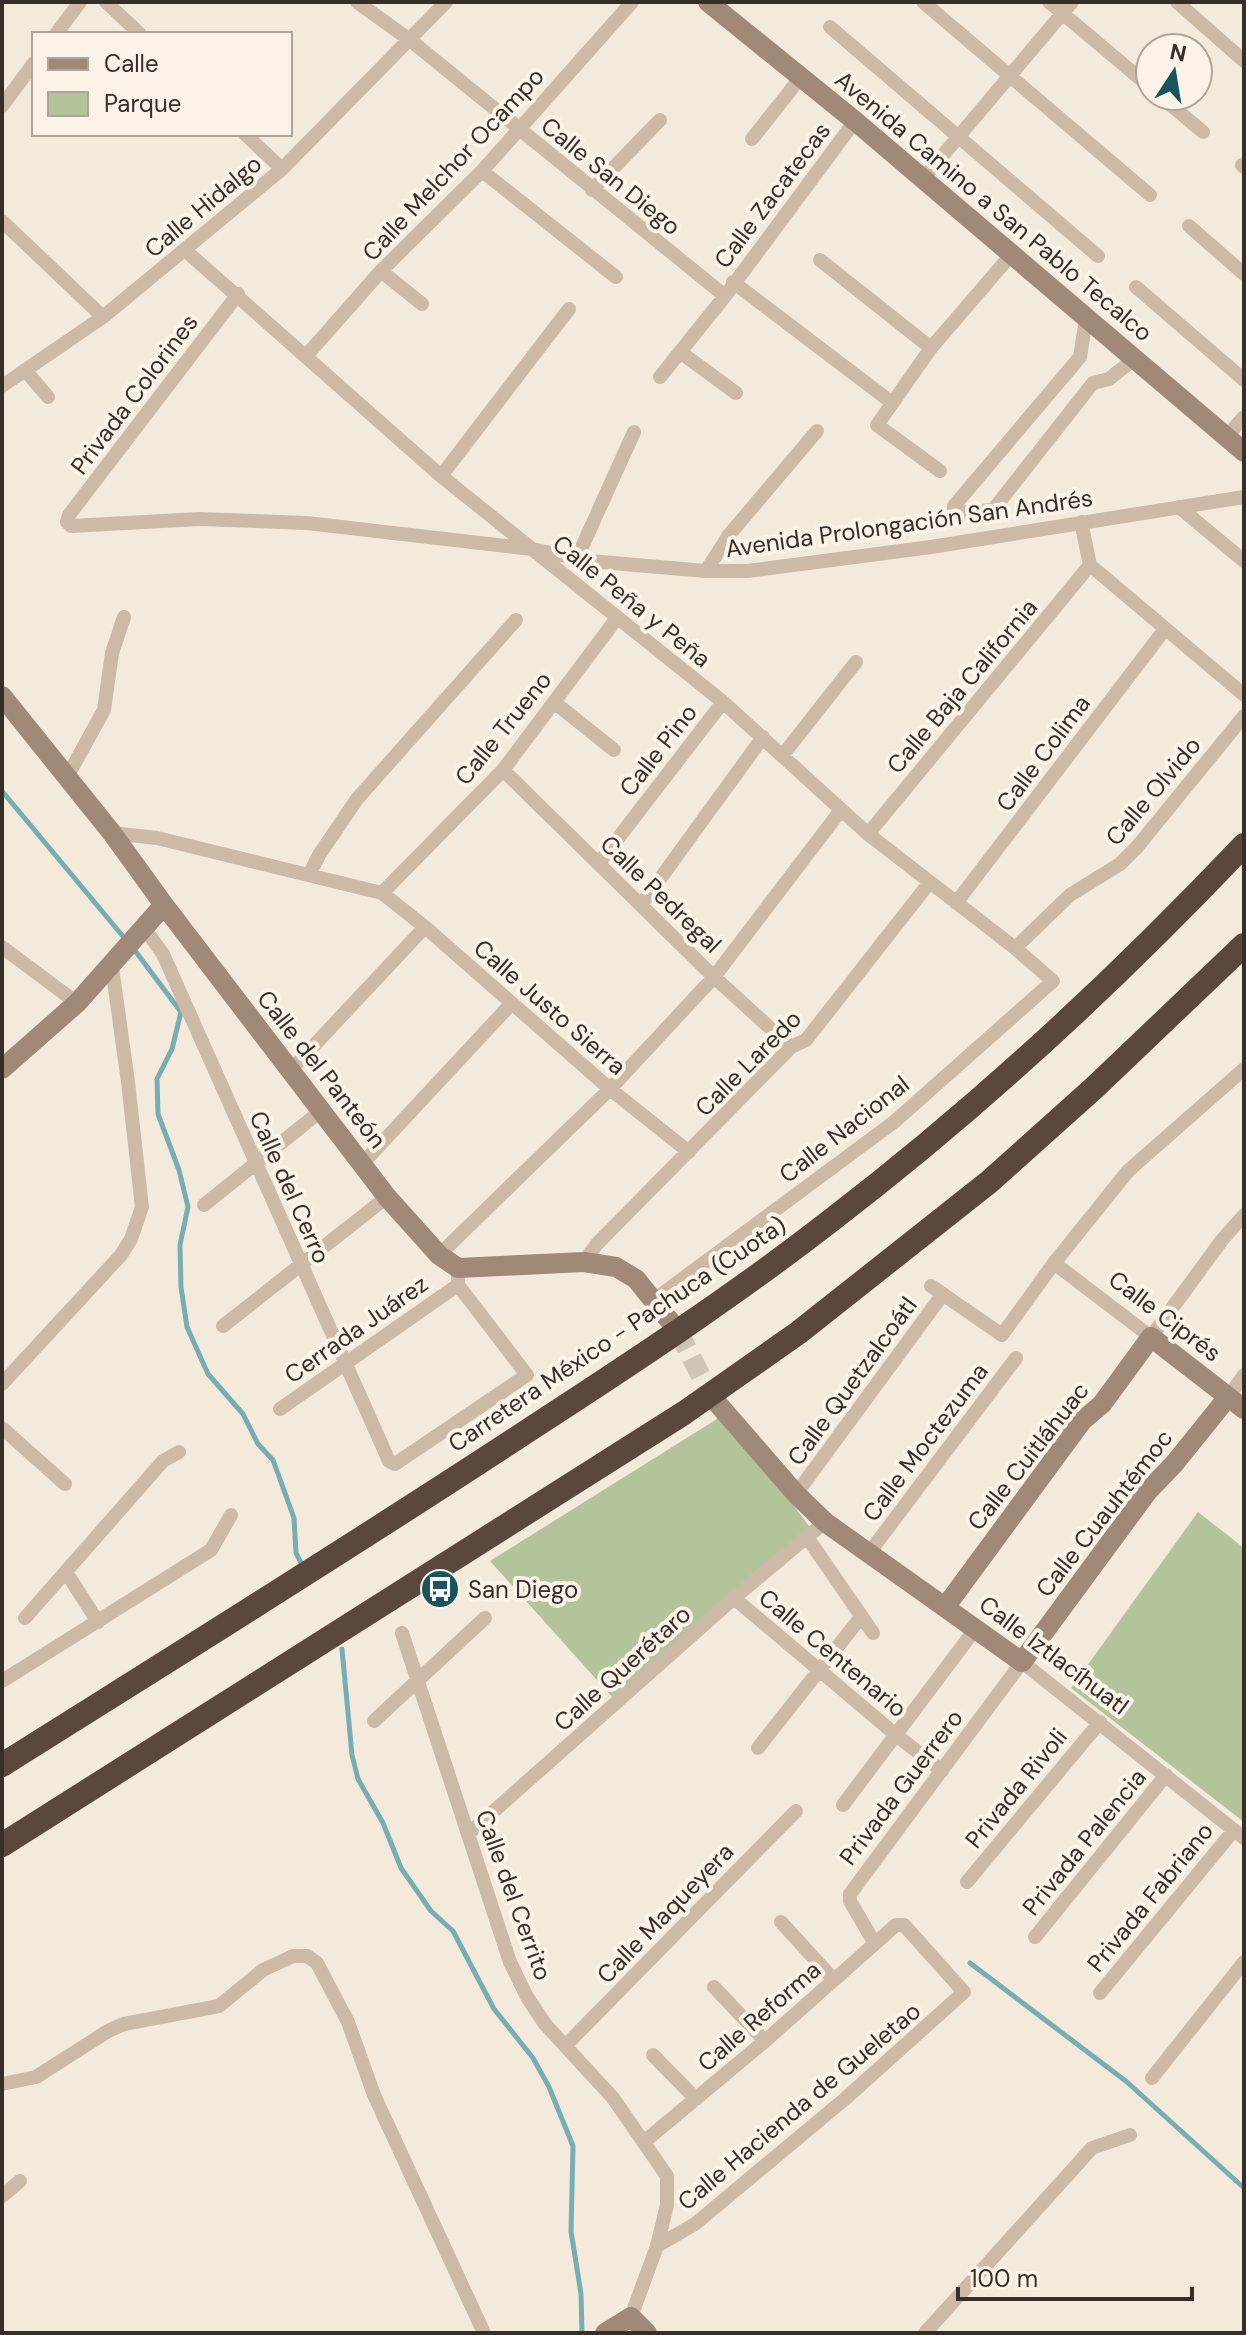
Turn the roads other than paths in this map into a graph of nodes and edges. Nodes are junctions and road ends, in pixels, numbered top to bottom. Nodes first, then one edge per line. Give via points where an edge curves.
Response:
1 (80, 2) edge
2 (106, 2) edge
3 (357, 2) edge
4 (446, 2) edge
5 (632, 2) edge
6 (708, 2) edge
7 (923, 2) edge
8 (1049, 2) edge
9 (1177, 2) edge
10 (1067, 8) edge
11 (830, 27) dead end
12 (58, 32) edge
13 (138, 32) edge
14 (410, 40) junction
15 (1244, 61) edge
16 (32, 66) edge
17 (1134, 72) edge
18 (1010, 75) junction
19 (801, 77) junction
20 (2, 106) edge
21 (1179, 112) edge
22 (660, 120) dead end
23 (855, 121) junction
24 (519, 129) junction
25 (1203, 132) dead end
26 (247, 136) edge
27 (959, 136) junction
28 (752, 139) dead end
29 (282, 169) junction
30 (482, 171) junction
31 (922, 180) junction
32 (592, 190) junction
33 (1150, 195) dead end
34 (2, 221) edge
35 (1189, 226) dead end
36 (186, 251) junction
37 (1011, 255) junction
38 (1098, 256) dead end
39 (820, 260) dead end
40 (381, 271) junction
41 (1244, 274) edge
42 (616, 277) dead end
43 (733, 282) junction
44 (1136, 287) dead end
45 (238, 294) junction
46 (725, 296) junction
47 (422, 304) dead end
48 (569, 309) dead end
49 (103, 317) junction
50 (1086, 319) junction
51 (931, 348) junction
52 (680, 352) junction
53 (306, 356) junction
54 (1080, 357) junction
55 (1134, 359) junction
56 (25, 370) junction
57 (660, 377) dead end
58 (1244, 380) edge
59 (1093, 383) junction
60 (2, 386) edge
61 (736, 393) dead end
62 (48, 397) dead end
63 (891, 402) junction
64 (1244, 417) edge
65 (817, 431) dead end
66 (634, 432) dead end
67 (1226, 437) junction
68 (1244, 452) edge
69 (940, 471) dead end
70 (441, 476) junction
71 (1244, 497) edge
72 (1179, 507) junction
73 (67, 522) joint
74 (1081, 522) junction
75 (532, 549) junction
76 (577, 558) junction
77 (1244, 561) edge
78 (1090, 565) junction
79 (706, 571) junction
80 (124, 617) dead end
81 (617, 618) junction
82 (516, 620) dead end
83 (1165, 629) junction
84 (856, 662) dead end
85 (1244, 695) edge
86 (2, 696) edge
87 (554, 702) junction
88 (723, 702) junction
89 (1244, 716) edge
90 (763, 737) junction
91 (614, 750) dead end
92 (782, 756) junction
93 (503, 770) junction
94 (67, 777) junction
95 (841, 810) junction
96 (112, 833) junction
97 (868, 834) junction
98 (1244, 845) edge
99 (599, 863) junction
100 (309, 875) junction
101 (930, 882) junction
102 (382, 893) junction
103 (956, 903) junction
104 (164, 905) junction
105 (641, 905) junction
106 (425, 927) junction
107 (136, 939) junction
108 (1244, 945) edge
109 (2, 947) edge
110 (1015, 948) junction
111 (112, 967) junction
112 (714, 977) junction
113 (1053, 981) joint
114 (77, 1003) junction
115 (512, 1003) junction
116 (791, 1047) junction
117 (2, 1069) edge
118 (1244, 1069) edge
119 (291, 1070) junction
120 (610, 1089) junction
121 (322, 1110) junction
122 (689, 1152) junction
123 (363, 1163) junction
124 (256, 1164) junction
125 (387, 1197) junction
126 (204, 1205) dead end
127 (1244, 1215) edge
128 (439, 1255) junction
129 (584, 1262) junction
130 (1054, 1263) junction
131 (300, 1266) junction
132 (458, 1277) junction
133 (654, 1300) junction
134 (223, 1326) dead end
135 (678, 1331) tunnel mouth
136 (1151, 1337) junction
137 (1016, 1358) dead end
138 (346, 1364) junction
139 (1244, 1375) edge
140 (2, 1384) edge
141 (711, 1396) tunnel mouth
142 (1236, 1403) edge
143 (280, 1409) dead end
144 (2, 1428) edge
145 (179, 1452) dead end
146 (65, 1484) dead end
147 (796, 1494) junction
148 (231, 1515) dead end
149 (825, 1522) junction
150 (807, 1537) junction
151 (869, 1553) junction
152 (66, 1572) junction
153 (734, 1598) junction
154 (946, 1606) junction
155 (861, 1617) junction
156 (25, 1618) dead end
157 (485, 1618) dead end
158 (98, 1622) junction
159 (976, 1628) junction
160 (402, 1633) dead end
161 (873, 1633) dead end
162 (1022, 1662) junction
163 (818, 1670) junction
164 (419, 1679) junction
165 (2, 1681) edge
166 (374, 1721) dead end
167 (1100, 1722) junction
168 (896, 1735) junction
169 (758, 1748) dead end
170 (2, 1765) edge
171 (942, 1771) junction
172 (1166, 1775) junction
173 (843, 1805) dead end
174 (796, 1811) dead end
175 (468, 1834) junction
176 (1239, 1834) edge
177 (2, 1845) edge
178 (967, 1882) dead end
179 (781, 1922) dead end
180 (1035, 1937) dead end
181 (875, 1944) junction
182 (1244, 1962) edge
183 (834, 1980) junction
184 (714, 1987) dead end
185 (964, 1992) joint
186 (1100, 1993) dead end
187 (765, 2041) junction
188 (565, 2046) junction
189 (653, 2055) dead end
190 (1152, 2078) dead end
191 (2, 2084) edge
192 (696, 2099) junction
193 (1130, 2135) dead end
194 (645, 2141) junction
195 (20, 2181) dead end
196 (2, 2196) edge
197 (657, 2246) junction
198 (631, 2317) junction
199 (484, 2333) edge
200 (605, 2333) edge
201 (647, 2333) edge
202 (925, 2333) edge

1 - 12 street
2 - 13 street
3 - 14 street, Calle San Diego
4 - 14 street, Calle Hidalgo
5 - 24 street, Calle Melchor Ocampo
6 - 19 street, Avenida Camino a San Pablo Tecalco
7 - 18 street
8 - 10 street
9 - 15 street
10 - 17 street
10 - 18 street
11 - 27 street
14 - 24 street, Calle San Diego
14 - 29 street, Calle Hidalgo
16 - 20 street
18 - 27 street
18 - 33 street
19 - 23 street, Avenida Camino a San Pablo Tecalco
19 - 28 street
21 - 25 street
22 - 32 street
23 - 31 street, Avenida Camino a San Pablo Tecalco
23 - 43 street, Calle Zacatecas
24 - 30 street, Calle Melchor Ocampo
24 - 32 street, Calle San Diego
26 - 29 street
27 - 31 street
27 - 38 street
29 - 36 street, Calle Hidalgo
30 - 40 street, Calle Melchor Ocampo
30 - 42 street
31 - 37 street, Avenida Camino a San Pablo Tecalco
32 - 46 street, Calle San Diego
34 - 49 street
35 - 41 street
36 - 45 street, Calle Peña y Peña
36 - 49 street, Calle Hidalgo
37 - 50 street, Avenida Camino a San Pablo Tecalco
37 - 51 street
39 - 51 street
40 - 47 street
40 - 53 street, Calle Melchor Ocampo
43 - 46 street, Calle Zacatecas
43 - 63 street
44 - 58 street
45 - 53 street, Calle Peña y Peña
45 - 73 street, Privada Colorines
46 - 52 street, Calle Zacatecas
48 - 70 street
49 - 56 street, Calle Hidalgo
50 - 54 street
50 - 55 street, Avenida Camino a San Pablo Tecalco
51 - 63 street
52 - 57 street, Calle Zacatecas
52 - 61 street
53 - 70 street, Calle Peña y Peña
54 - 59 street
54 - 59 street via 952,512 993,510
55 - 59 street via 1109,379
55 - 67 street, Avenida Camino a San Pablo Tecalco
56 - 60 street, Calle Hidalgo
56 - 62 street
63 - 69 street via 878,428
64 - 67 street
65 - 79 street via 729,535
66 - 76 street
67 - 68 street, Avenida Camino a San Pablo Tecalco
70 - 75 street, Calle Peña y Peña
71 - 72 street, Avenida Prolongación San Andrés
72 - 74 street, Avenida Prolongación San Andrés
72 - 77 street
73 - 75 street, Avenida Prolongación San Andrés via 307,523
74 - 78 street
74 - 79 street, Avenida Prolongación San Andrés via 748,571
75 - 76 street, Avenida Prolongación San Andrés
75 - 81 street, Calle Peña y Peña
76 - 79 street, Avenida Prolongación San Andrés
78 - 83 street
78 - 97 street, Calle Baja California
80 - 94 street via 112,653 104,710
81 - 87 street, Calle Trueno
81 - 88 street, Calle Peña y Peña
82 - 100 street via 357,799
83 - 85 street
83 - 103 street, Calle Colima
84 - 92 street
86 - 94 street, Calle del Panteón
87 - 91 street
87 - 93 street, Calle Trueno
88 - 90 street, Calle Peña y Peña
88 - 99 street, Calle Pino
89 - 110 street, Calle Olvido via 1137,847 1070,895
90 - 92 street, Calle Peña y Peña
90 - 105 street
92 - 95 street, Calle Peña y Peña
93 - 99 street, Calle Pedregal
93 - 102 street, Calle Trueno
94 - 96 street, Calle del Panteón
95 - 97 street, Calle Peña y Peña
95 - 112 street
96 - 100 street via 157,838
96 - 104 street, Calle del Panteón
97 - 101 street, Calle Peña y Peña
98 - 170 highway, Carretera México - Pachuca (Cuota) via 1076,1013 829,1223 718,1305 444,1486
99 - 105 street, Calle Pedregal
100 - 102 street
101 - 103 street, Calle Peña y Peña
101 - 116 street, Calle Laredo via 806,1040
102 - 106 street, Calle Justo Sierra
103 - 110 street, Calle Peña y Peña
104 - 107 street
104 - 119 street, Calle del Panteón
105 - 112 street, Calle Pedregal
106 - 115 street, Calle Justo Sierra
106 - 119 street
107 - 111 street
107 - 124 street, Calle del Cerro via 163,954
108 - 177 highway via 999,1173 798,1333 684,1413
109 - 114 street
110 - 113 street, Calle Peña y Peña
111 - 114 street
111 - 140 street via 142,1207 121,1255
112 - 116 street, Calle Pedregal
112 - 120 street
113 - 133 street, Calle Nacional via 894,1122
114 - 117 street
115 - 120 street, Calle Justo Sierra
115 - 123 street
116 - 122 street, Calle Laredo
118 - 130 street via 1128,1171
119 - 121 street, Calle del Panteón
120 - 122 street, Calle Justo Sierra
120 - 128 street
121 - 123 street, Calle del Panteón
121 - 124 street
122 - 129 street, Calle Laredo
123 - 125 street, Calle del Panteón
124 - 126 street
124 - 131 street, Calle del Cerro
125 - 128 street, Calle del Panteón
125 - 131 street
127 - 136 street
128 - 132 street, Calle del Panteón
129 - 132 street
129 - 133 street via 616,1267 636,1279
130 - 136 street, Calle Ciprés
130 - 147 street, Calle Quetzalcoátl via 1002,1335 937,1290
131 - 134 street
131 - 138 street, Calle del Cerro
132 - 138 street, Cerrada Juárez
132 - 138 street, Calle del Cerro via 527,1375 395,1464 389,1461
133 - 135 street
136 - 142 street, Calle Ciprés
136 - 154 street, Calle Cuitláhuac
137 - 151 street, Calle Moctezuma
138 - 143 street, Cerrada Juárez
139 - 142 street
141 - 147 street, Calle Iztlacíhuatl
142 - 162 street, Calle Cuauhtémoc via 1148,1491
144 - 146 street
145 - 152 street via 163,1461
147 - 149 street, Calle Iztlacíhuatl
148 - 158 street via 211,1550
149 - 150 street, Calle Querétaro
149 - 151 street, Calle Iztlacíhuatl
150 - 153 street, Calle Querétaro
150 - 155 street
151 - 154 street, Calle Iztlacíhuatl
152 - 156 street
152 - 158 street
153 - 163 street, Calle Centenario
153 - 175 street, Calle Querétaro
154 - 159 street, Calle Iztlacíhuatl
155 - 161 street
155 - 163 street
157 - 164 street
158 - 165 street
159 - 162 street, Calle Iztlacíhuatl
159 - 168 street
160 - 164 street, Calle del Cerrito
162 - 167 street, Calle Iztlacíhuatl
162 - 171 street, Privada Guerrero
163 - 168 street, Calle Centenario
163 - 169 street
164 - 166 street
164 - 175 street, Calle del Cerrito
167 - 172 street, Calle Iztlacíhuatl
167 - 178 street, Privada Rivoli
168 - 171 street, Calle Centenario
168 - 173 street
171 - 181 street, Privada Guerrero via 850,1894
172 - 176 street, Calle Iztlacíhuatl
172 - 180 street, Privada Palencia
174 - 188 street, Calle Maqueyera
175 - 188 street, Calle del Cerrito via 510,1962 527,1997
176 - 186 street, Privada Fabriano
179 - 183 street
181 - 183 street, Calle Reforma
181 - 185 street, Calle Reforma via 900,1924
182 - 190 street
183 - 187 street, Calle Reforma
184 - 187 street
185 - 197 street, Calle Hacienda de Gueletao via 707,2215
187 - 192 street, Calle Reforma
188 - 194 street, Calle del Cerrito
189 - 192 street
191 - 199 street via 36,2077 124,2024 219,2006 263,1970 293,1956 307,1956 317,1963 348,2022 374,2095
192 - 194 street, Calle Reforma
193 - 202 street via 1092,2148
194 - 197 street, Calle del Cerrito via 667,2176 667,2205
195 - 196 street
197 - 198 street, Calle del Cerrito
198 - 200 street
198 - 201 street

